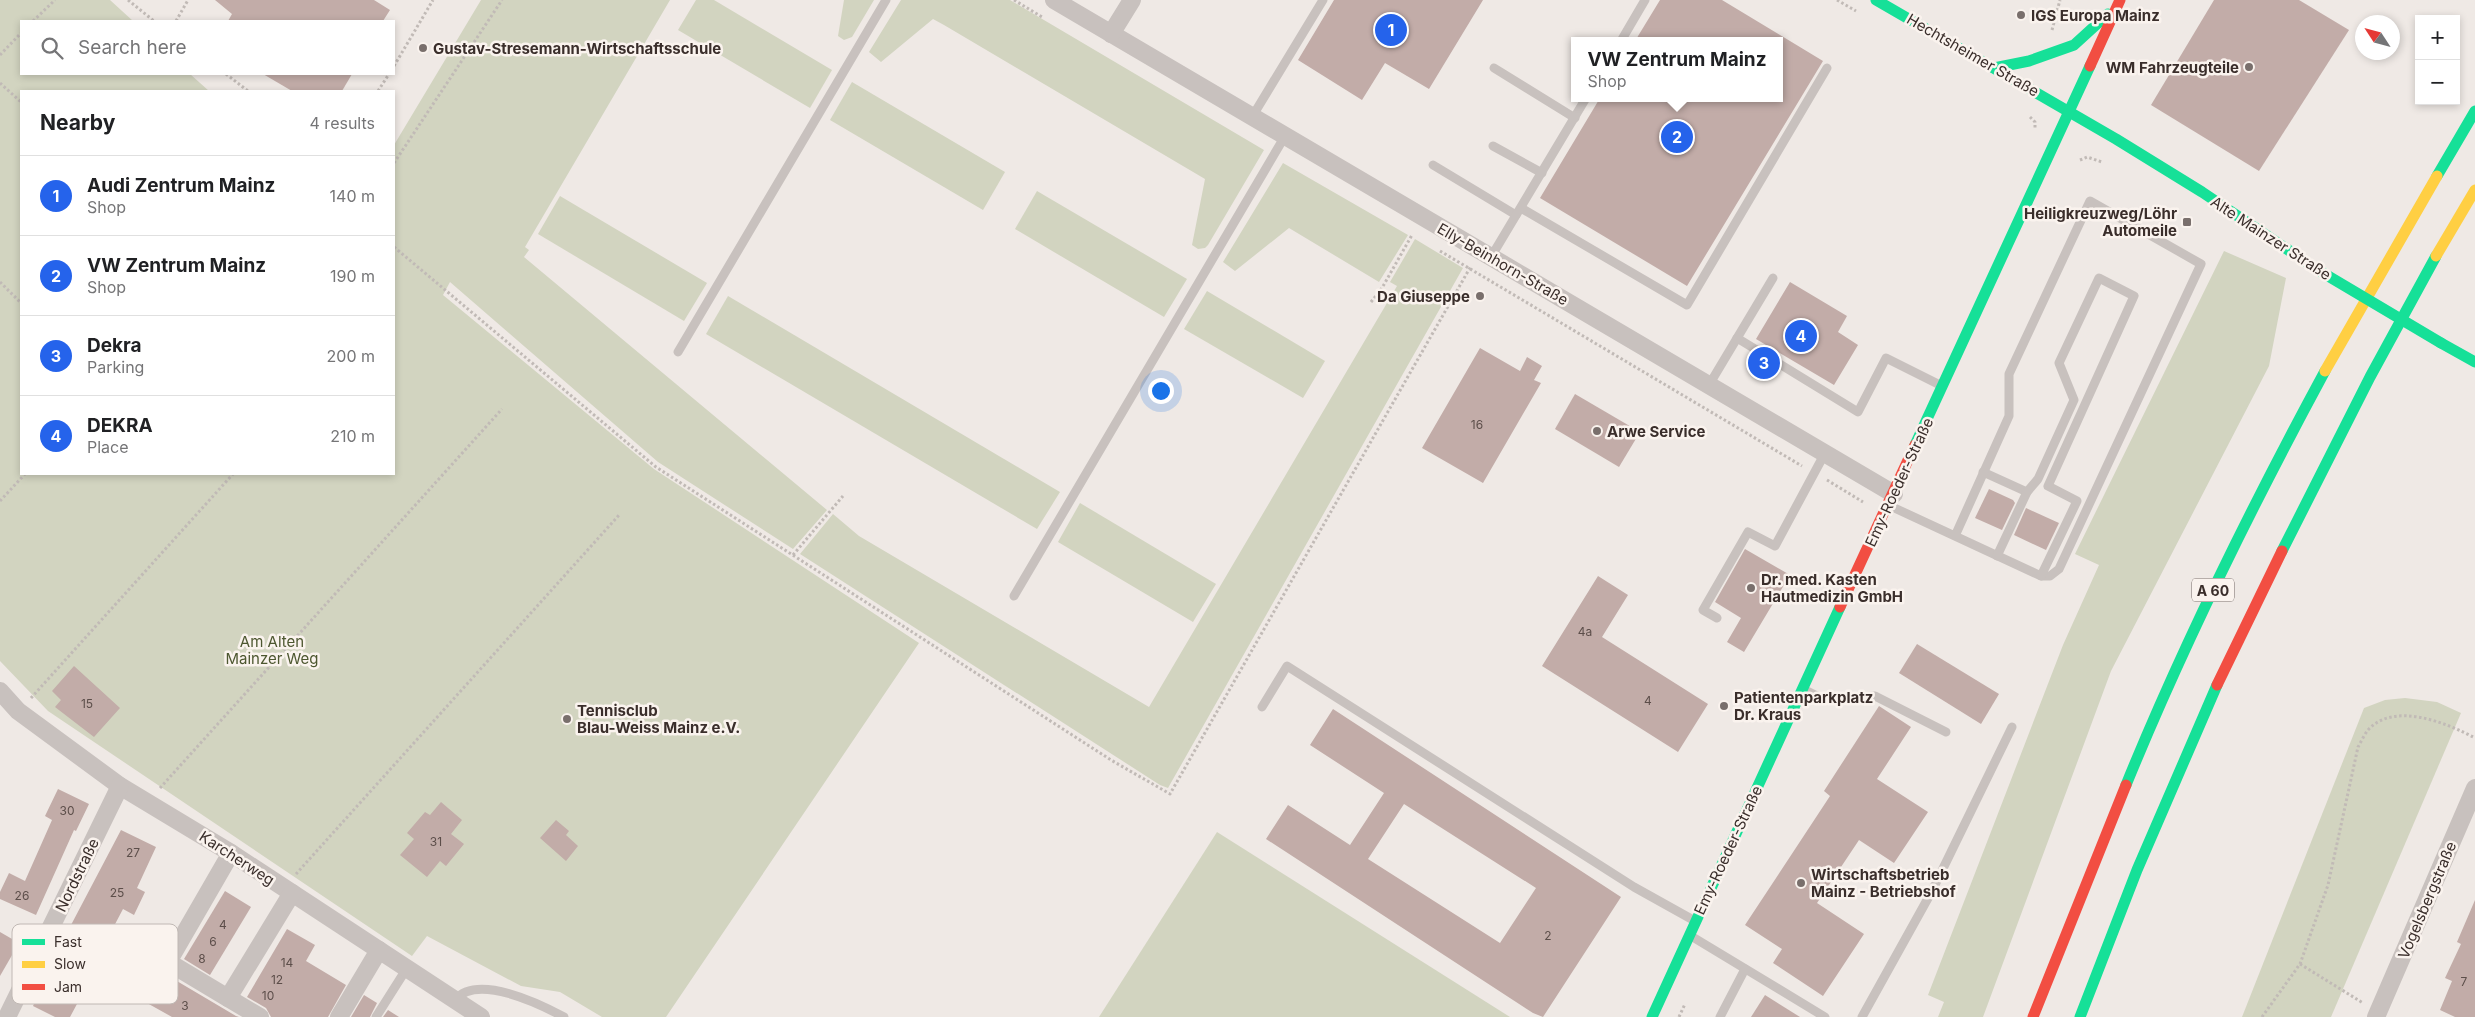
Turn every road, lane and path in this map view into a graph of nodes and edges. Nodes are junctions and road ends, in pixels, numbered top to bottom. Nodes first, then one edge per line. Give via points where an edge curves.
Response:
1 (55, 0) edge
2 (128, 0) edge
3 (188, 0) edge
4 (433, 0) edge
5 (502, 0) edge
6 (886, 0) edge
7 (1054, 0) edge
8 (1132, 0) edge
9 (1323, 0) edge
10 (1645, 0) edge
11 (1876, 0) edge
12 (2060, 0) edge
13 (2119, 3) edge
14 (35, 20) edge
15 (153, 20) edge
16 (177, 20) edge
17 (2052, 33) dead end
18 (1112, 34) junction
19 (20, 35) edge
20 (1623, 37) edge
21 (0, 55) edge
22 (395, 64) edge
23 (1494, 68) dead end
24 (1827, 68) dead end
25 (1994, 68) junction
26 (227, 75) edge
27 (388, 75) edge
28 (0, 83) edge
29 (247, 90) edge
30 (379, 90) edge
31 (20, 101) edge
32 (1584, 102) edge
33 (2069, 110) junction
34 (2475, 111) edge
35 (2027, 114) dead end
36 (1252, 116) junction
37 (1575, 118) junction
38 (2035, 132) dead end
39 (1285, 136) junction
40 (1493, 146) dead end
41 (2080, 160) dead end
42 (395, 161) edge
43 (2102, 162) dead end
44 (1433, 165) dead end
45 (1542, 173) junction
46 (2475, 190) edge
47 (1518, 212) junction
48 (1412, 235) dead end
49 (395, 248) edge
50 (1485, 254) junction
51 (1773, 278) dead end
52 (0, 282) edge
53 (20, 302) edge
54 (1371, 302) dead end
55 (1737, 338) junction
56 (678, 352) dead end
57 (2475, 362) edge
58 (1709, 385) junction
59 (1943, 386) junction
60 (502, 409) dead end
61 (1825, 453) junction
62 (1983, 472) junction
63 (24, 475) edge
64 (232, 475) edge
65 (2027, 492) junction
66 (843, 496) dead end
67 (1, 499) edge
68 (1891, 499) junction
69 (620, 514) dead end
70 (1954, 536) junction
71 (793, 555) junction
72 (1997, 556) junction
73 (2041, 576) junction
74 (1014, 596) dead end
75 (1717, 618) dead end
76 (1802, 689) junction
77 (0, 691) edge
78 (1262, 707) dead end
79 (18, 711) junction
80 (2012, 727) dead end
81 (1946, 732) dead end
82 (2475, 738) edge
83 (120, 786) junction
84 (2475, 788) edge
85 (148, 801) junction
86 (231, 853) junction
87 (288, 890) junction
88 (1695, 921) junction
89 (52, 924) edge
90 (1689, 934) junction
91 (178, 945) edge
92 (378, 950) junction
93 (2300, 964) junction
94 (178, 968) edge
95 (407, 968) junction
96 (1745, 969) junction
97 (228, 998) junction
98 (455, 1000) junction
99 (13, 1004) edge
100 (2381, 1015) edge
101 (7, 1017) edge
102 (260, 1017) edge
103 (339, 1017) edge
104 (376, 1017) edge
105 (481, 1017) edge
106 (564, 1017) edge
107 (1652, 1017) edge
108 (1720, 1017) edge
109 (1825, 1017) edge
110 (1862, 1017) edge
111 (2032, 1017) edge
112 (2080, 1017) edge
113 (2262, 1017) edge

1 - 14 path
2 - 15 path
3 - 16 path
4 - 22 path
5 - 42 path
6 - 56 lane
7 - 18 street, Elly-Beinhorn-Straße
8 - 18 street
9 - 36 lane
10 - 20 lane
11 - 25 main road, Hechtsheimer Straße
12 - 17 path
13 - 25 main road via 2074,45 2029,61
13 - 33 main road, Emy-Roeder-Straße
18 - 36 street, Elly-Beinhorn-Straße
19 - 21 path
23 - 37 lane
24 - 47 lane via 1687,305
25 - 33 main road, Hechtsheimer Straße
26 - 29 path
27 - 30 path
28 - 31 path
32 - 37 lane
33 - 57 main road, Alte Mainzer Straße, bridge via 2202,192 2318,270
33 - 59 main road, Emy-Roeder-Straße
34 - 111 main road, A 60 via 2331,360 2192,632 2120,796
35 - 38 path via 2035,122
36 - 39 street, Elly-Beinhorn-Straße
37 - 45 lane
39 - 50 street, Elly-Beinhorn-Straße
39 - 74 lane
40 - 45 lane
41 - 43 path via 2086,157
44 - 47 lane
45 - 47 lane
46 - 112 main road, A 60 via 2373,371 2230,657 2157,818
47 - 50 lane
48 - 54 path
49 - 71 path via 656,466
50 - 58 street, Elly-Beinhorn-Straße
50 - 71 path via 1170,794 1111,760
51 - 55 lane
52 - 53 path
55 - 58 lane
55 - 59 lane via 1858,412 1886,358
58 - 61 street, Elly-Beinhorn-Straße
59 - 68 main road, Emy-Roeder-Straße
60 - 85 path
61 - 68 street, Elly-Beinhorn-Straße
61 - 75 lane via 1775,546 1748,532 1703,610
62 - 65 lane
62 - 70 lane
62 - 73 lane via 2009,416 2009,374 2090,201 2201,264 2059,569 2050,576
63 - 67 path
64 - 79 path
65 - 72 lane
65 - 73 lane via 2038,479 2074,400 2059,363 2099,278 2134,296 2048,486 2077,500
66 - 71 path
68 - 70 lane
68 - 76 main road, Emy-Roeder-Straße
69 - 87 path
70 - 72 lane
72 - 73 lane
76 - 81 lane via 1821,698 1874,696
76 - 88 main road, Emy-Roeder-Straße
77 - 79 street, Karcherweg
78 - 88 lane via 1287,666 1634,887
79 - 83 street, Karcherweg
80 - 110 lane via 1932,891
82 - 93 path via 2435,720 2408,716 2388,718 2368,730 2358,748 2328,885
83 - 85 street, Karcherweg
83 - 89 street, Nordstraße
84 - 100 street, Vogelsbergstraße
85 - 86 street, Karcherweg
86 - 87 street, Karcherweg
86 - 91 street
87 - 92 street, Karcherweg
87 - 97 street
88 - 90 main road, Emy-Roeder-Straße
90 - 96 lane
90 - 107 main road, Emy-Roeder-Straße
92 - 95 street, Karcherweg
92 - 103 street
93 - 100 path
93 - 113 path
94 - 97 street
95 - 98 street, Karcherweg
95 - 104 lane
96 - 108 lane
96 - 109 lane
97 - 102 street
98 - 105 street, Karcherweg
98 - 106 lane via 474,990 499,991
99 - 101 street, Nordstraße

